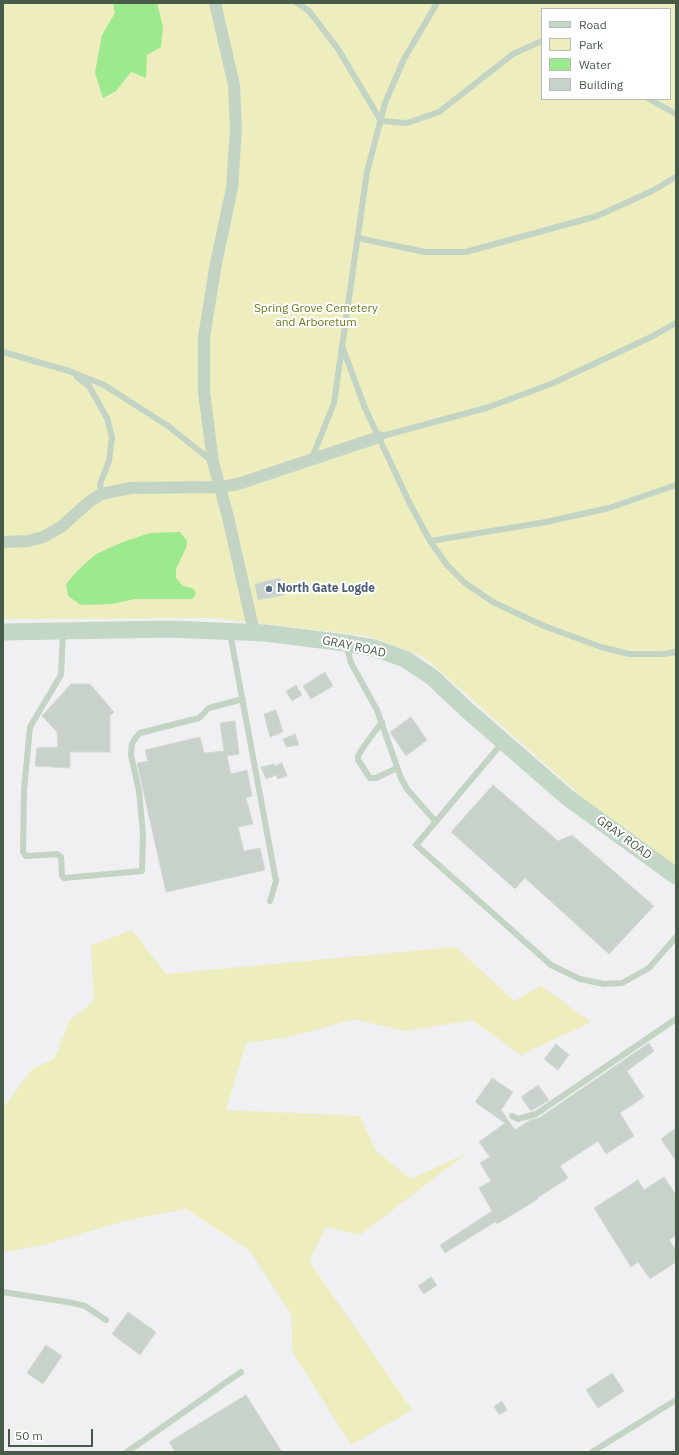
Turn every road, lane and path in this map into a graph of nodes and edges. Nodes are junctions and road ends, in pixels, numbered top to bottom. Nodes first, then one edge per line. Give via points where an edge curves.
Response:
1 (215, 3) edge
2 (297, 3) edge
3 (437, 3) edge
4 (541, 41) edge
5 (650, 100) edge
6 (676, 114) edge
7 (381, 121) junction
8 (676, 177) edge
9 (358, 238) junction
10 (676, 323) edge
11 (342, 346) junction
12 (3, 352) edge
13 (69, 371) junction
14 (379, 437) junction
15 (312, 458) junction
16 (213, 462) junction
17 (676, 485) edge
18 (220, 487) junction
19 (101, 494) junction
20 (430, 541) junction
21 (3, 542) edge
22 (63, 630) junction
23 (230, 630) junction
24 (3, 632) edge
25 (254, 632) junction
26 (345, 642) junction
27 (676, 652) edge
28 (242, 699) junction
29 (382, 722) junction
30 (503, 742) junction
31 (397, 768) junction
32 (436, 822) junction
33 (676, 876) edge
34 (270, 901) dead end
35 (676, 937) edge
36 (676, 1019) edge
37 (512, 1116) dead end
38 (3, 1292) edge
39 (106, 1320) dead end
40 (241, 1372) dead end
41 (676, 1400) edge
42 (127, 1452) edge
43 (592, 1452) edge

1 - 16 street via 234,85 236,128 232,188 204,337 204,392
2 - 7 lane via 309,11 338,49
3 - 7 lane via 404,59 385,103
4 - 7 lane via 513,54 439,112 407,123
5 - 6 lane
7 - 9 lane via 368,172
8 - 9 lane via 597,216 466,252 425,252
9 - 11 lane
10 - 14 lane via 614,356 551,384 486,408
11 - 14 lane via 364,408
11 - 15 lane via 334,403
12 - 13 lane
13 - 16 lane via 104,385 168,426
13 - 19 lane via 89,386 107,418 112,437 109,461 100,484
14 - 15 street
14 - 20 lane via 408,502
15 - 18 street via 238,484
16 - 18 street
17 - 20 lane via 609,508 546,522
18 - 19 street via 131,488
18 - 25 street
19 - 21 street via 61,527 43,537 28,541
20 - 27 lane via 447,565 465,583 493,602 544,626 601,647 629,654
22 - 23 street, GRAY ROAD
22 - 24 street, GRAY ROAD
22 - 28 lane via 61,675 30,727 24,790 23,852 26,856 57,854 61,857 64,878 142,871 143,834 139,791 131,755 136,737 140,733 199,718 210,708
23 - 25 street, GRAY ROAD
23 - 28 lane
25 - 26 street, GRAY ROAD
26 - 29 lane via 351,663
26 - 30 street, GRAY ROAD via 374,648 419,667
28 - 34 lane via 276,881
29 - 31 lane
29 - 31 lane via 364,746 358,760 370,778 376,778
30 - 32 lane
30 - 33 street, GRAY ROAD via 567,797
31 - 32 lane via 407,789
32 - 35 lane via 416,845 551,965 580,979 604,984 622,983 649,968
36 - 37 lane via 536,1114 518,1119
38 - 39 lane via 73,1302 85,1306
40 - 42 lane
41 - 43 lane

